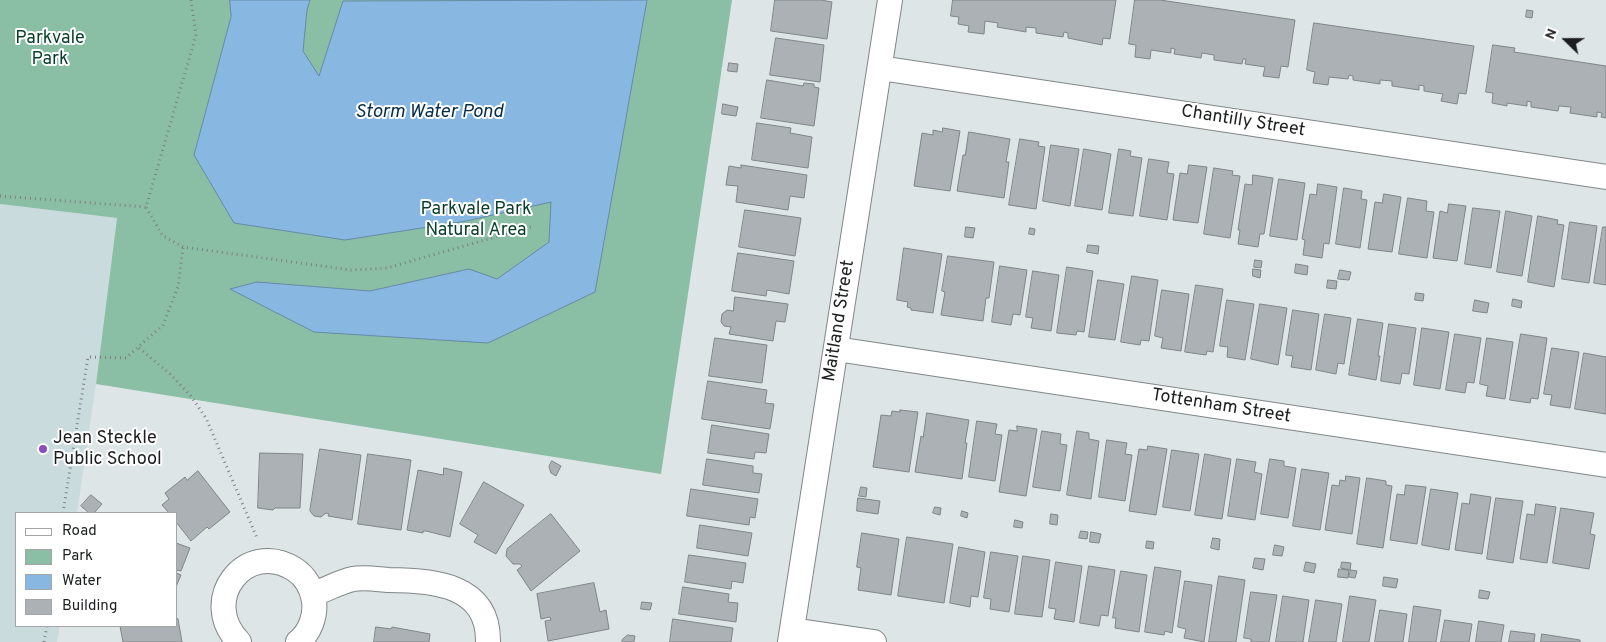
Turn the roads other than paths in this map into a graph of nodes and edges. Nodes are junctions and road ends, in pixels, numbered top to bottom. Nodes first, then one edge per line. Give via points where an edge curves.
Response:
1 (890, 0) edge
2 (880, 68) junction
3 (1606, 177) edge
4 (836, 349) junction
5 (1606, 465) edge
6 (313, 594) junction
7 (791, 636) edge
8 (240, 642) edge
9 (298, 642) edge
10 (488, 642) edge
11 (874, 642) edge

1 - 2 street, Maitland Street
2 - 3 street, Chantilly Street
2 - 4 street, Maitland Street
4 - 5 street, Tottenham Street
4 - 7 street, Maitland Street
6 - 8 street via 299,572 274,561 261,561 237,573 224,596 223,610 225,623
6 - 9 street via 313,619
6 - 10 street via 354,579 406,580 446,586 472,598 482,612
7 - 11 street

